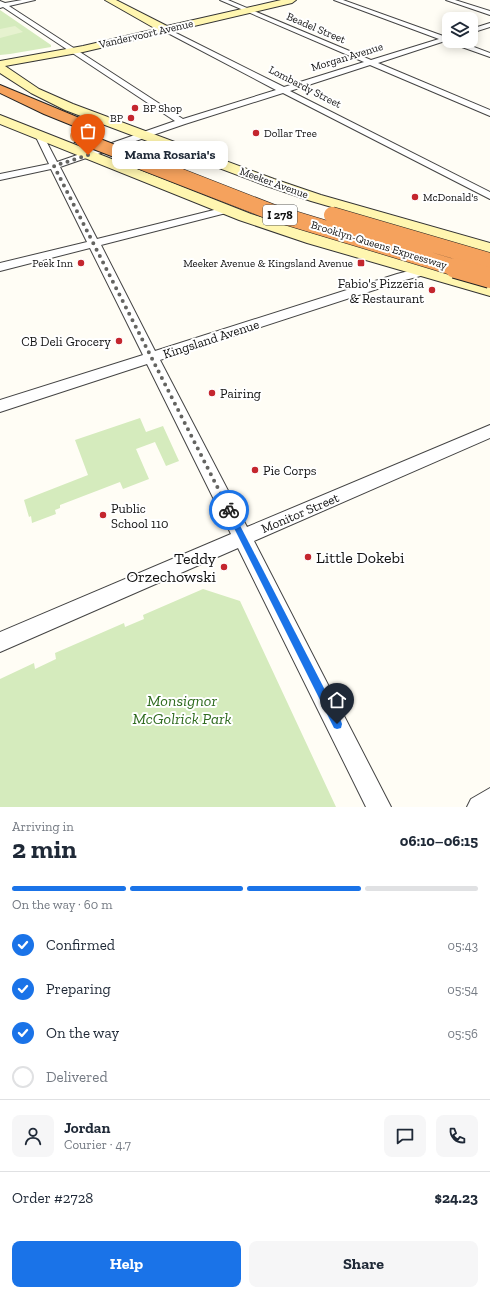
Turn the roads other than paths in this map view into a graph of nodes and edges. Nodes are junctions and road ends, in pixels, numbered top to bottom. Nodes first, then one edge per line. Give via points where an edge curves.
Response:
1 (32, 0) edge
2 (109, 0) edge
3 (223, 0) edge
4 (292, 0) edge
5 (337, 0) edge
6 (449, 0) edge
7 (1, 5) edge
8 (247, 10) junction
9 (490, 13) edge
10 (490, 25) edge
11 (478, 29) edge
12 (166, 30) junction
13 (442, 38) edge
14 (442, 42) edge
15 (470, 48) edge
16 (74, 51) junction
17 (490, 55) edge
18 (371, 62) junction
19 (0, 64) edge
20 (0, 68) edge
21 (0, 89) edge
22 (284, 90) junction
23 (490, 113) edge
24 (23, 115) dead end
25 (0, 119) edge
26 (182, 122) junction
27 (43, 130) junction
28 (70, 134) dead end
29 (143, 135) junction
30 (88, 155) junction
31 (54, 166) junction
32 (0, 177) edge
33 (490, 196) edge
34 (226, 210) junction
35 (93, 243) junction
36 (490, 248) edge
37 (490, 261) edge
38 (0, 267) edge
39 (421, 271) junction
40 (490, 278) edge
41 (490, 290) edge
42 (151, 358) junction
43 (0, 406) edge
44 (490, 431) edge
45 (242, 538) junction
46 (0, 642) edge
47 (490, 800) edge
48 (379, 807) edge
49 (479, 807) edge

1 - 7 street
2 - 12 main road, Lombardy Street
3 - 8 street, Beadel Street
4 - 8 main road, Vandervoort Avenue
5 - 13 street
6 - 9 street
7 - 16 street
8 - 12 main road, Vandervoort Avenue
8 - 18 street, Beadel Street
10 - 11 street
12 - 16 main road, Vandervoort Avenue
12 - 22 street, Lombardy Street
14 - 18 street, Morgan Avenue
15 - 17 street
16 - 19 main road, Vandervoort Avenue
16 - 26 street
18 - 22 street, Morgan Avenue
18 - 23 street, Beadel Street
20 - 29 main road, Meeker Avenue via 46,97
21 - 37 highway, Brooklyn-Queens Expressway / I 278, bridge via 96,130 286,201
22 - 26 street, Morgan Avenue
22 - 33 street, Lombardy Street
24 - 27 highway
25 - 27 main road
26 - 29 street, Morgan Avenue
27 - 30 main road
27 - 31 street
28 - 40 highway, Brooklyn-Queens Expressway / I 278, bridge via 274,213
29 - 30 street, Morgan Avenue
29 - 36 main road, Meeker Avenue via 316,198
30 - 31 street, Morgan Avenue
30 - 34 main road
31 - 32 street, Morgan Avenue
31 - 35 street
34 - 35 street
34 - 39 main road
35 - 38 street
35 - 42 street
36 - 39 street, Kingsland Avenue via 441,254
39 - 41 main road
39 - 42 street, Kingsland Avenue
42 - 43 street, Kingsland Avenue
42 - 45 street
44 - 45 street, Monitor Street
45 - 46 street, Monitor Street
45 - 48 street
47 - 49 street

